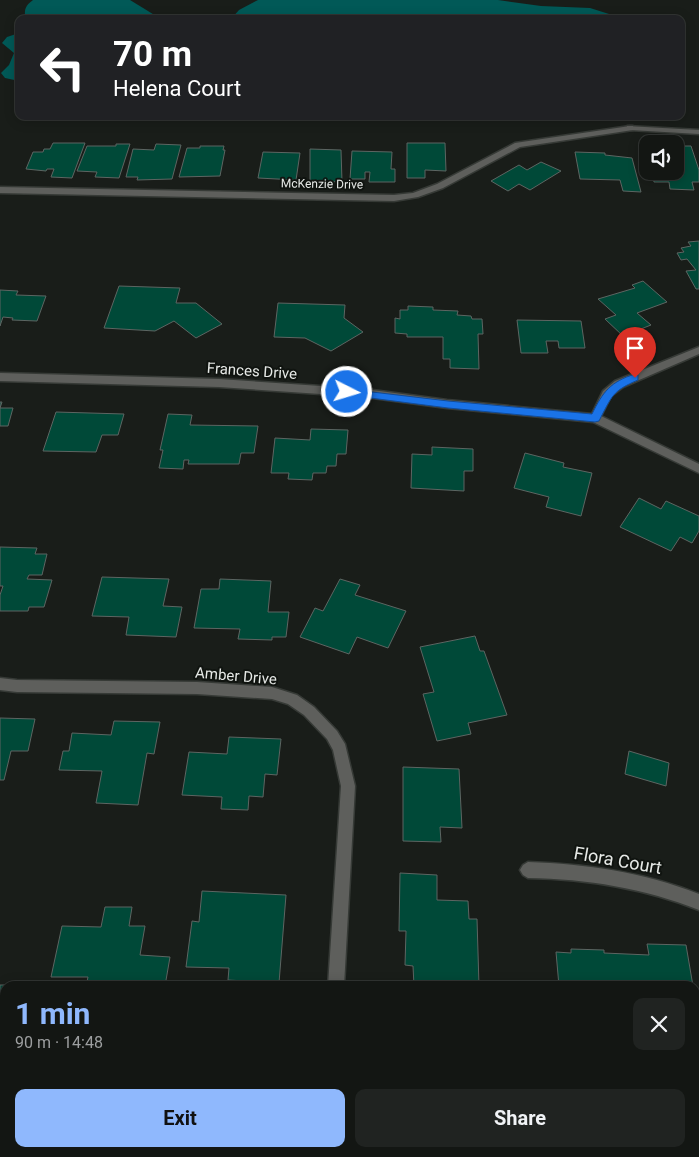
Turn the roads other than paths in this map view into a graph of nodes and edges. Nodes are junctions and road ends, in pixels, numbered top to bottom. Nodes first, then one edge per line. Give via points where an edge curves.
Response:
1 (699, 132) edge
2 (0, 190) edge
3 (699, 350) edge
4 (0, 377) edge
5 (595, 418) junction
6 (699, 468) edge
7 (0, 684) edge
8 (528, 870) dead end
9 (699, 902) edge
10 (336, 981) edge

1 - 2 street, McKenzie Drive via 630,128 518,145 424,193 394,198
3 - 5 street via 619,384 607,394
4 - 5 street, Frances Drive via 218,383 356,392
5 - 6 street, Frances Drive
7 - 10 street, Amber Drive via 197,688 272,693 292,699 309,711 340,749 348,786
8 - 9 street, Flora Court via 569,871 633,880

